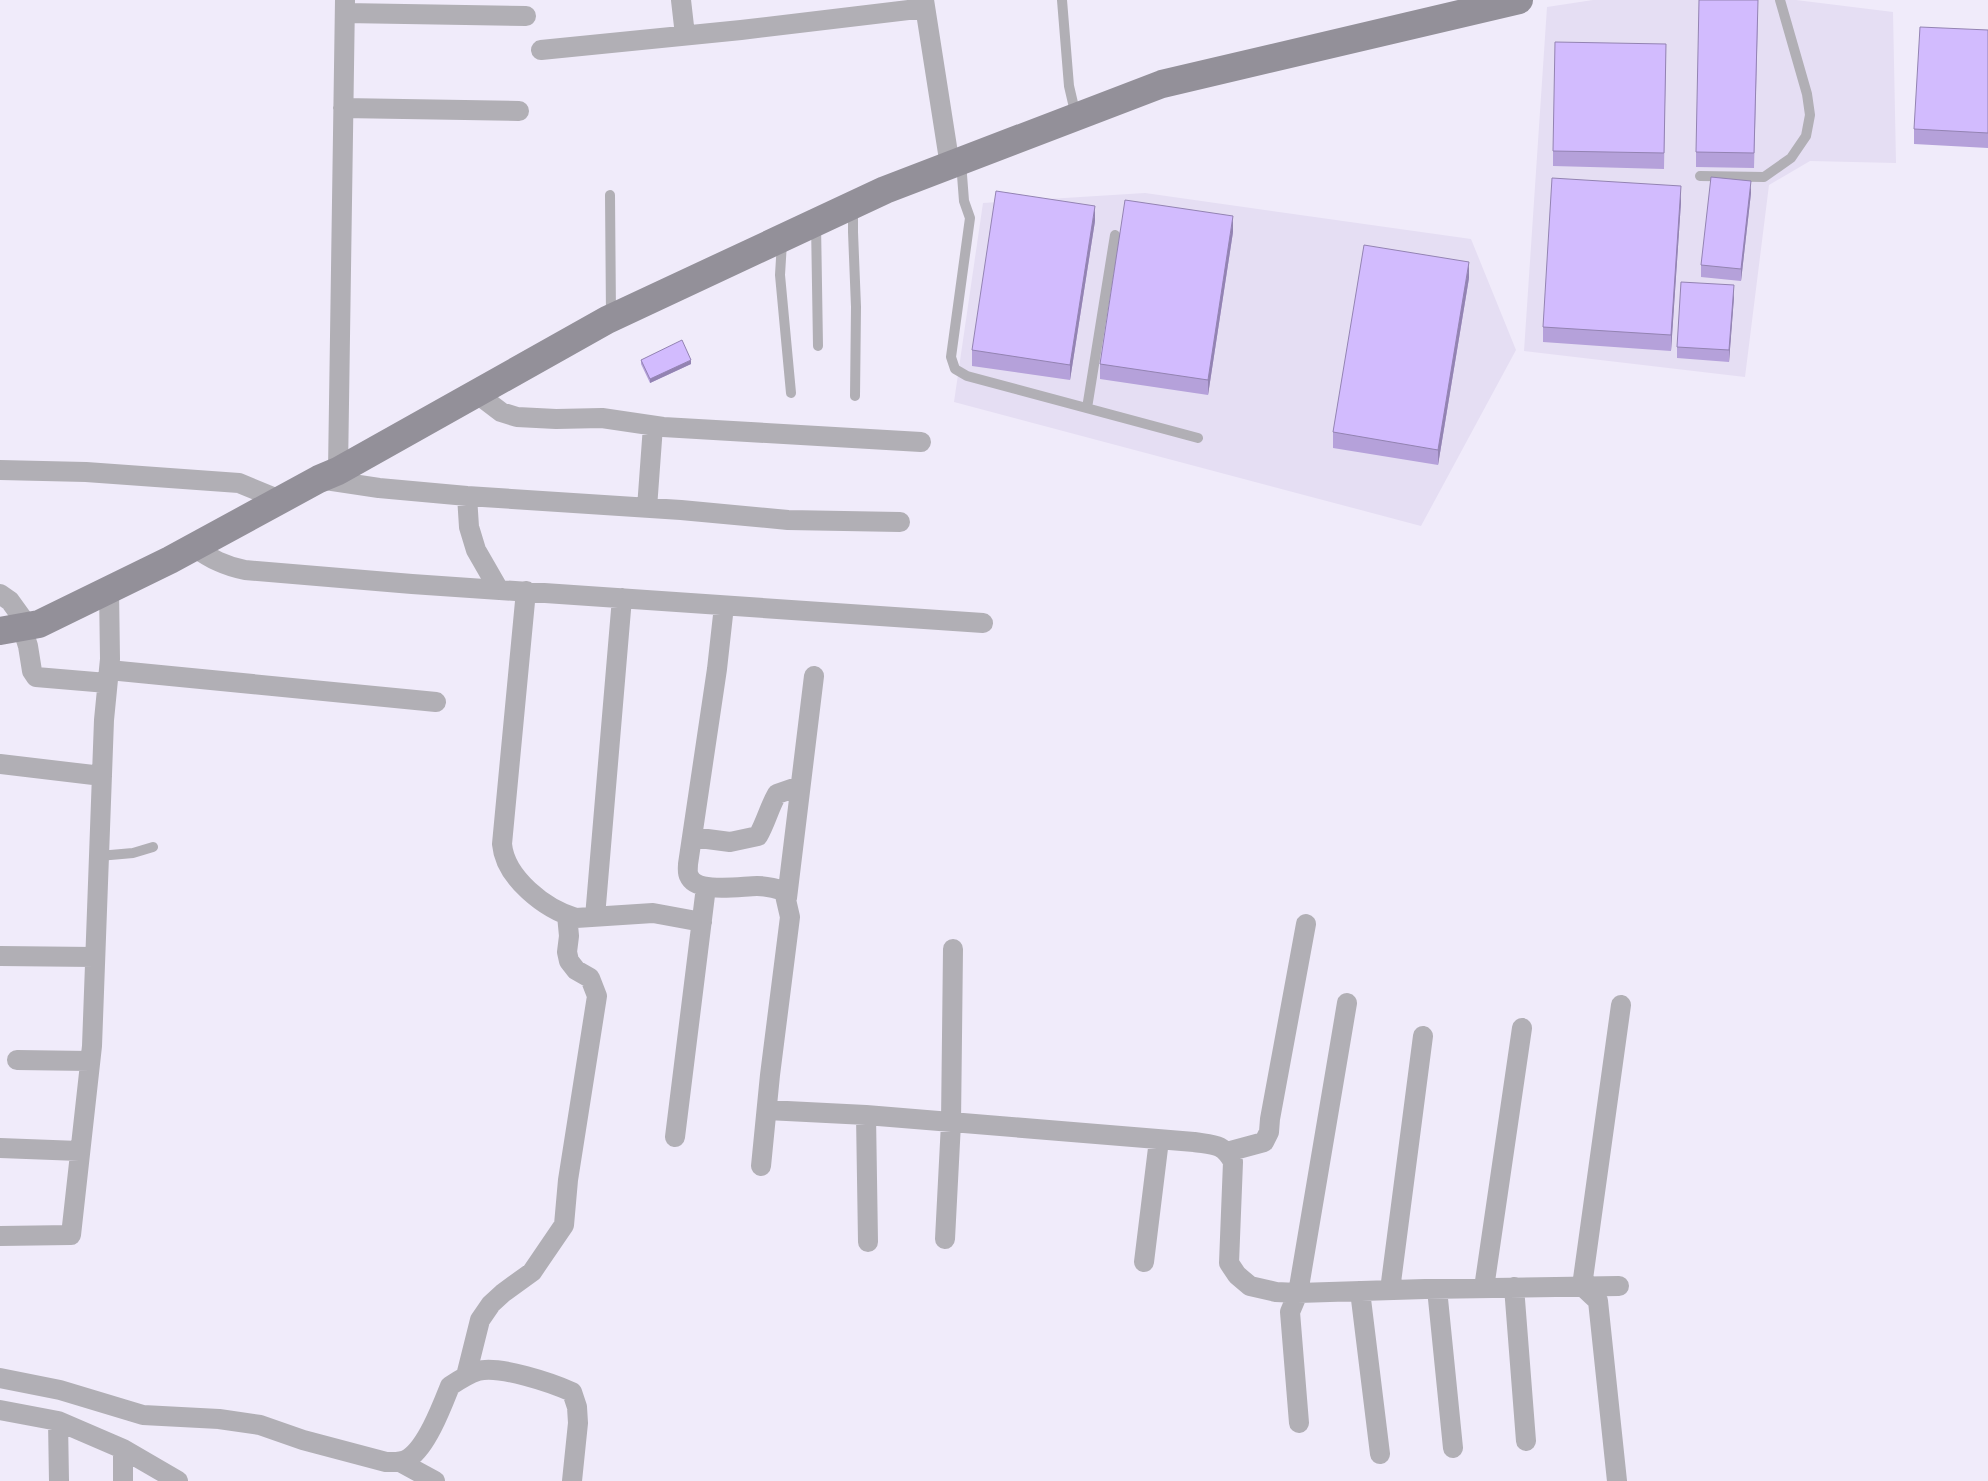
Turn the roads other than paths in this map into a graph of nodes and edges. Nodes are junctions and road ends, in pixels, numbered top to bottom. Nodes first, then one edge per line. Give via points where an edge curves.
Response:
1 (681, 0) edge
2 (1062, 0) edge
3 (1519, 0) edge
4 (1780, 0) edge
5 (924, 4) edge
6 (1480, 5) edge
7 (345, 7) edge
8 (526, 16) dead end
9 (685, 35) junction
10 (541, 50) dead end
11 (343, 108) junction
12 (519, 111) dead end
13 (1076, 117) junction
14 (955, 164) junction
15 (1700, 176) dead end
16 (610, 195) dead end
17 (853, 205) junction
18 (816, 222) junction
19 (1115, 235) dead end
20 (782, 239) junction
21 (611, 318) junction
22 (818, 346) dead end
23 (476, 393) junction
24 (791, 393) dead end
25 (855, 396) dead end
26 (1087, 408) junction
27 (653, 426) junction
28 (1198, 438) dead end
29 (921, 442) dead end
30 (0, 470) edge
31 (328, 475) junction
32 (468, 496) junction
33 (280, 500) junction
34 (647, 508) junction
35 (900, 522) dead end
36 (194, 547) junction
37 (109, 590) junction
38 (499, 590) junction
39 (526, 591) junction
40 (0, 594) edge
41 (622, 598) junction
42 (724, 606) junction
43 (983, 623) dead end
44 (17, 628) edge
45 (108, 676) junction
46 (814, 676) dead end
47 (436, 702) dead end
48 (0, 764) edge
49 (102, 776) junction
50 (800, 786) junction
51 (692, 837) junction
52 (153, 847) dead end
53 (99, 856) junction
54 (706, 886) junction
55 (787, 898) junction
56 (567, 915) junction
57 (595, 917) junction
58 (702, 922) junction
59 (1306, 924) dead end
60 (953, 949) dead end
61 (0, 956) edge
62 (94, 957) junction
63 (1347, 1003) dead end
64 (1621, 1005) dead end
65 (1522, 1028) dead end
66 (1423, 1036) dead end
67 (17, 1060) dead end
68 (90, 1061) junction
69 (766, 1110) junction
70 (866, 1115) junction
71 (951, 1123) junction
72 (675, 1136) dead end
73 (1158, 1140) junction
74 (0, 1148) edge
75 (80, 1151) junction
76 (1228, 1152) junction
77 (761, 1166) dead end
78 (0, 1236) edge
79 (945, 1239) dead end
80 (868, 1242) dead end
81 (1144, 1262) dead end
82 (1582, 1286) junction
83 (1619, 1286) dead end
84 (1514, 1287) junction
85 (1484, 1288) junction
86 (1437, 1289) junction
87 (1390, 1290) junction
88 (1360, 1291) junction
89 (1298, 1293) junction
90 (466, 1376) junction
91 (0, 1378) edge
92 (0, 1410) edge
93 (58, 1421) junction
94 (1299, 1423) dead end
95 (1526, 1441) dead end
96 (1453, 1448) dead end
97 (123, 1449) junction
98 (1380, 1454) dead end
99 (400, 1462) junction
100 (59, 1481) edge
101 (123, 1481) edge
102 (178, 1481) edge
103 (435, 1481) edge
104 (572, 1481) edge
105 (1617, 1481) edge

1 - 9 street
2 - 13 lane via 1069,86
3 - 6 main road
4 - 15 lane via 1807,94 1810,115 1806,136 1791,158 1764,177
5 - 9 street
5 - 14 street
6 - 13 main road via 1162,84
7 - 8 street
7 - 11 street
9 - 10 street
11 - 12 street
11 - 31 street
13 - 14 main road
14 - 17 main road
14 - 26 lane via 970,218 951,358 956,369 967,376
16 - 21 lane
17 - 18 main road
17 - 25 lane
18 - 20 main road
18 - 22 lane
19 - 26 lane
20 - 21 main road
20 - 24 lane via 780,275
21 - 23 main road
23 - 27 street via 501,412 517,417 602,418
23 - 31 main road
26 - 28 lane
27 - 29 street
27 - 34 street
30 - 33 street via 86,472 239,483
31 - 32 street via 379,488
31 - 33 main road
32 - 34 street
32 - 38 street via 471,535
33 - 36 main road
34 - 35 street via 822,522
36 - 37 main road
36 - 38 street via 212,560 245,570
37 - 44 main road via 39,624
37 - 45 street
38 - 39 street
39 - 41 street
39 - 56 street via 503,855 514,876
40 - 44 street via 10,601
41 - 42 street
41 - 57 street
42 - 43 street
42 - 51 street
44 - 45 street via 28,646 36,677
45 - 47 street
45 - 49 street
46 - 50 street
48 - 49 street
49 - 53 street
50 - 51 street via 777,794 758,836 730,842
50 - 55 street
51 - 54 street via 689,876 695,883
52 - 53 lane via 133,853
53 - 62 street
54 - 55 street via 767,887 784,892
54 - 58 street
55 - 69 street via 790,917
56 - 57 street
56 - 90 street via 569,961 576,970 590,978 597,996 564,1224 532,1272 503,1292 480,1320
57 - 58 street via 653,913
58 - 72 street
59 - 76 street via 1269,1132 1264,1142
60 - 71 street
61 - 62 street
62 - 68 street
63 - 89 street
64 - 82 street
65 - 85 street
66 - 87 street
67 - 68 street
68 - 75 street
69 - 70 street
69 - 77 street
70 - 71 street
70 - 80 street
71 - 73 street
71 - 79 street
73 - 76 street via 1218,1146
73 - 81 street
74 - 75 street
75 - 78 street via 71,1235
76 - 89 street via 1233,1162 1230,1263 1237,1275 1250,1286
82 - 83 street
82 - 84 street
82 - 105 street via 1598,1301
84 - 85 street
84 - 95 street
85 - 86 street
86 - 87 street
86 - 96 street
87 - 88 street
88 - 89 street
88 - 98 street
89 - 94 street via 1290,1312
90 - 99 street via 450,1386 423,1442 409,1458
90 - 104 street via 492,1369 572,1392 578,1423
91 - 99 street via 60,1390 143,1415 201,1417 260,1425 386,1462
92 - 93 street
93 - 97 street
93 - 100 street
97 - 101 street
97 - 102 street
99 - 103 street

